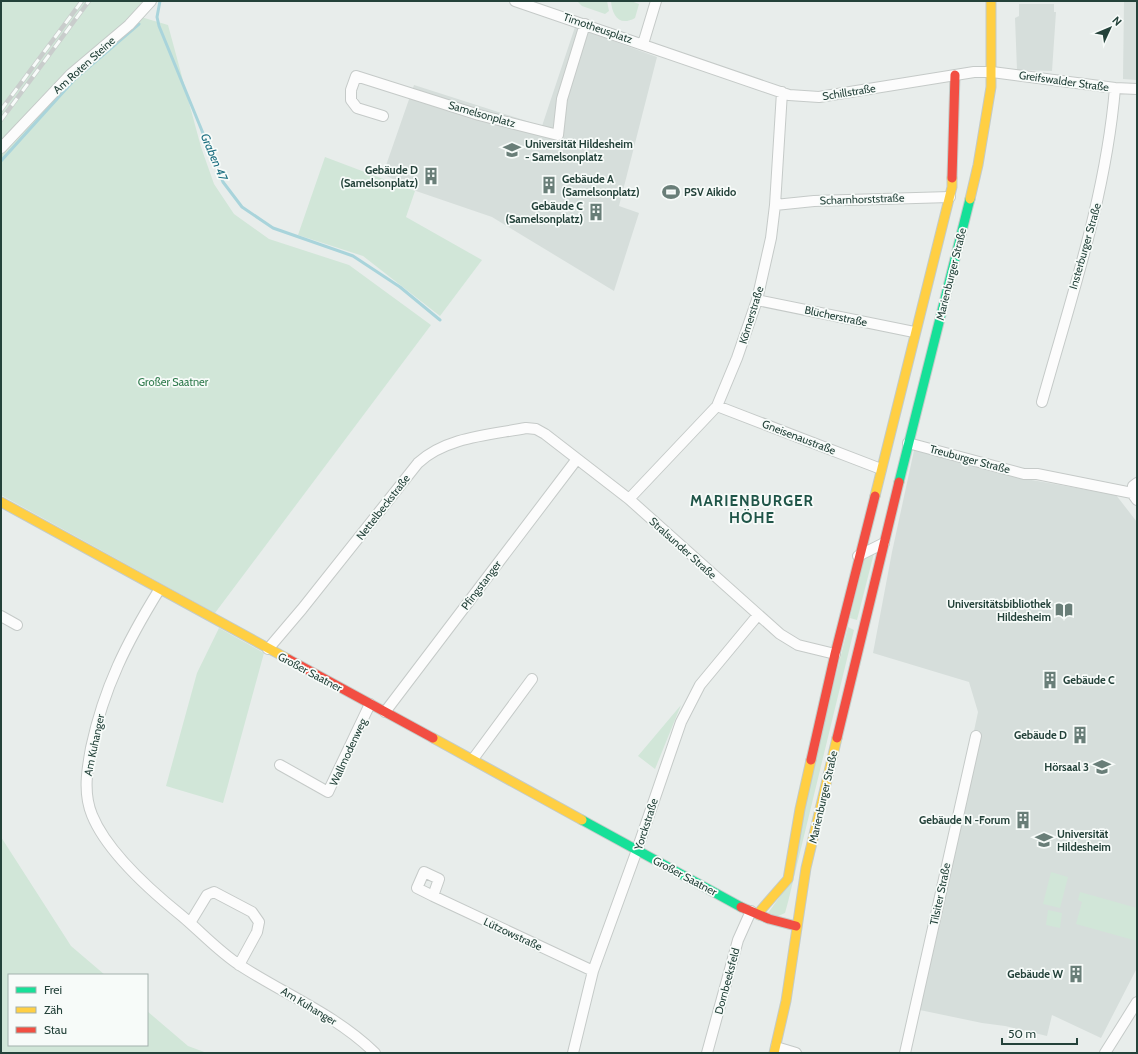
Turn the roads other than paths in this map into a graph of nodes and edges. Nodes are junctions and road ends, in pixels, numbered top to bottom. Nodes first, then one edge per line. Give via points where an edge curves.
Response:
1 (151, 1) edge
2 (515, 1) edge
3 (656, 1) edge
4 (992, 1) edge
5 (585, 24) junction
6 (643, 44) junction
7 (992, 72) junction
8 (955, 75) junction
9 (1115, 88) junction
10 (1137, 89) edge
11 (782, 92) junction
12 (383, 116) dead end
13 (1, 148) edge
14 (950, 197) junction
15 (775, 205) junction
16 (757, 300) junction
17 (914, 332) junction
18 (1042, 402) dead end
19 (717, 406) junction
20 (536, 429) joint
21 (908, 443) junction
22 (577, 459) junction
23 (880, 469) junction
24 (1137, 482) edge
25 (1135, 496) edge
26 (629, 499) junction
27 (1, 502) edge
28 (884, 543) junction
29 (858, 556) junction
30 (159, 590) junction
31 (758, 615) junction
32 (1, 616) edge
33 (17, 625) dead end
34 (268, 649) junction
35 (835, 654) junction
36 (532, 679) dead end
37 (370, 704) junction
38 (385, 712) junction
39 (976, 736) dead end
40 (473, 759) junction
41 (280, 764) dead end
42 (637, 850) junction
43 (433, 896) dead end
44 (755, 913) junction
45 (190, 922) junction
46 (796, 926) junction
47 (239, 965) junction
48 (593, 971) junction
49 (1137, 1002) edge
50 (775, 1050) edge
51 (375, 1053) edge
52 (573, 1053) edge
53 (707, 1053) edge
54 (796, 1053) edge
55 (905, 1053) edge
56 (1105, 1053) edge

1 - 13 street, Am Roten Steine via 129,26 71,74
2 - 5 street, Timotheusplatz
3 - 6 street
4 - 7 street, Marienburger Straße
5 - 6 street, Timotheusplatz
5 - 12 street, Samelsonplatz via 562,99 558,135 356,76 351,90 351,100 357,108
6 - 11 street, Schillstraße
7 - 8 street, Schillstraße
7 - 9 street, Greifswalder Straße
7 - 21 street, Marienburger Straße via 978,165
8 - 11 street, Schillstraße via 819,97
8 - 14 street, Marienburger Straße
9 - 10 street, Greifswalder Straße
9 - 18 street, Insterburger Straße via 1111,135 1099,199
11 - 15 street, Körnerstraße
14 - 15 street, Scharnhorststraße via 814,201
14 - 17 street, Marienburger Straße
15 - 16 street, Körnerstraße
16 - 17 street, Blücherstraße
16 - 19 street, Körnerstraße
17 - 23 street, Marienburger Straße
19 - 23 street, Gneisenaustraße
19 - 26 street, Körnerstraße
20 - 22 street, Stralsunder Straße
20 - 34 street, Nettelbeckstraße via 526,428 448,444 426,455
21 - 25 street, Treuburger Straße via 1032,475
21 - 28 street, Marienburger Straße
22 - 26 street, Stralsunder Straße
22 - 38 street, Pfingstanger
23 - 29 street, Marienburger Straße
24 - 25 street via 1133,486
26 - 31 street, Stralsunder Straße
27 - 30 street, Großer Saatner
28 - 29 street
28 - 46 street, Marienburger Straße via 806,868
29 - 35 street, Marienburger Straße
30 - 34 street, Großer Saatner
30 - 45 street, Am Kuhanger via 131,636 110,680 96,725 86,772 86,792 99,831 113,849 156,895
31 - 35 street, Stralsunder Straße via 780,634 798,644
31 - 42 street, Yorckstraße via 700,685 681,722
32 - 33 street
34 - 37 street, Großer Saatner
35 - 44 street, Marienburger Straße via 800,809 788,879 761,910
36 - 40 street
37 - 38 street, Großer Saatner
37 - 41 street, Wallmodenweg via 328,792
38 - 40 street, Großer Saatner
39 - 55 street, Tilsiter Straße
40 - 42 street, Großer Saatner
42 - 44 street, Großer Saatner
42 - 48 street, Yorckstraße
43 - 48 street, Lützowstraße
44 - 46 street, Großer Saatner via 779,923
44 - 53 street, Dornbeeksfeld via 738,940
45 - 47 street, Am Kuhanger
45 - 47 street via 207,896 214,892 252,912 259,922 257,932
46 - 50 street, Marienburger Straße via 786,1001
47 - 51 street, Am Kuhanger via 357,1035
48 - 52 street, Yorckstraße
49 - 56 street
50 - 54 street

